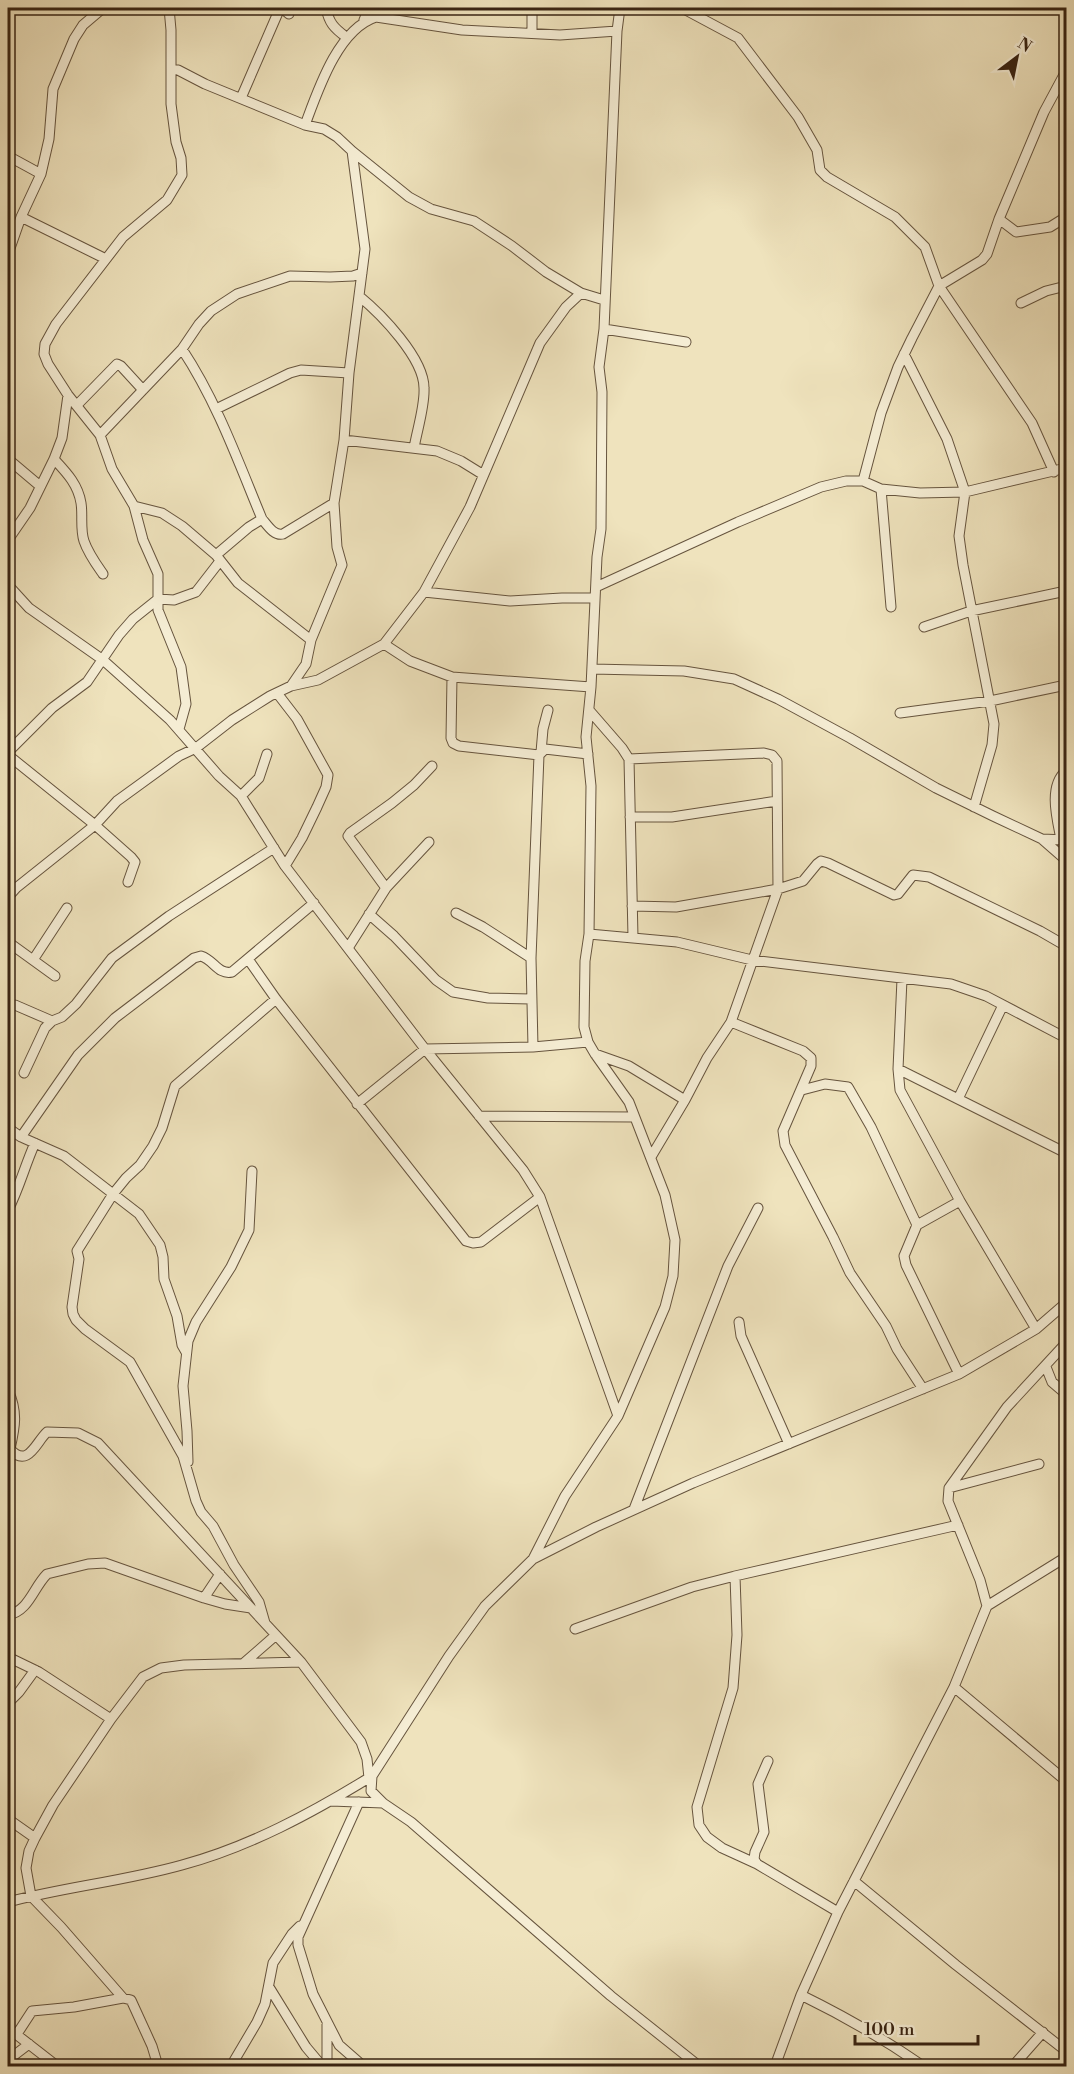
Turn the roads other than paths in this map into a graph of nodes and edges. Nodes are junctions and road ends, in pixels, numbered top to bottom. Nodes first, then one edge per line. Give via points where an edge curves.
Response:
1 (104, 8) edge
2 (169, 8) edge
3 (326, 8) edge
4 (369, 8) edge
5 (532, 8) edge
6 (620, 8) edge
7 (682, 8) edge
8 (284, 10) edge
9 (364, 20) junction
10 (617, 31) junction
11 (531, 33) junction
12 (346, 37) junction
13 (171, 69) junction
14 (1066, 71) edge
15 (241, 98) junction
16 (305, 125) junction
17 (352, 151) junction
18 (8, 156) edge
19 (41, 174) junction
20 (21, 217) junction
21 (1066, 217) edge
22 (999, 219) junction
23 (8, 254) edge
24 (106, 260) junction
25 (362, 273) junction
26 (939, 286) junction
27 (1066, 286) edge
28 (580, 293) junction
29 (359, 296) junction
30 (604, 300) junction
31 (1022, 303) dead end
32 (604, 329) junction
33 (686, 342) dead end
34 (182, 350) junction
35 (904, 354) junction
36 (348, 374) junction
37 (143, 390) junction
38 (68, 394) junction
39 (77, 405) junction
40 (216, 409) junction
41 (100, 435) junction
42 (344, 440) junction
43 (414, 448) junction
44 (8, 459) edge
45 (54, 459) junction
46 (1066, 468) edge
47 (1054, 472) junction
48 (482, 474) junction
49 (863, 482) junction
50 (40, 486) junction
51 (881, 489) junction
52 (965, 492) junction
53 (334, 503) junction
54 (134, 506) junction
55 (262, 519) junction
56 (8, 540) edge
57 (218, 558) junction
58 (102, 574) dead end
59 (8, 585) edge
60 (596, 587) junction
61 (1066, 591) edge
62 (424, 592) junction
63 (595, 598) junction
64 (158, 600) junction
65 (891, 607) dead end
66 (971, 611) junction
67 (924, 627) dead end
68 (311, 640) junction
69 (384, 644) junction
70 (103, 660) junction
71 (592, 669) junction
72 (452, 677) junction
73 (1066, 685) edge
74 (291, 686) junction
75 (591, 687) junction
76 (277, 693) junction
77 (990, 701) junction
78 (548, 710) dead end
79 (589, 710) junction
80 (900, 713) dead end
81 (179, 729) junction
82 (196, 748) junction
83 (8, 754) edge
84 (267, 754) dead end
85 (540, 754) junction
86 (588, 754) junction
87 (629, 759) junction
88 (432, 766) dead end
89 (1066, 771) edge
90 (241, 796) junction
91 (777, 801) junction
92 (974, 807) junction
93 (630, 817) junction
94 (95, 825) junction
95 (1042, 839) junction
96 (1064, 839) edge
97 (429, 842) dead end
98 (274, 848) junction
99 (1066, 860) edge
100 (285, 866) junction
101 (128, 882) dead end
102 (386, 888) junction
103 (778, 889) junction
104 (8, 897) edge
105 (314, 903) junction
106 (632, 906) junction
107 (67, 908) dead end
108 (456, 913) dead end
109 (369, 914) junction
110 (589, 934) junction
111 (633, 937) junction
112 (8, 942) edge
113 (1066, 946) edge
114 (348, 948) junction
115 (531, 958) junction
116 (248, 959) junction
117 (33, 960) junction
118 (752, 960) junction
119 (55, 976) dead end
120 (902, 978) junction
121 (276, 999) junction
122 (531, 999) junction
123 (8, 1005) edge
124 (1003, 1005) junction
125 (52, 1021) junction
126 (731, 1022) junction
127 (1066, 1038) edge
128 (588, 1042) junction
129 (533, 1047) junction
130 (425, 1049) junction
131 (595, 1054) junction
132 (898, 1069) junction
133 (24, 1073) dead end
134 (802, 1090) junction
135 (958, 1099) junction
136 (685, 1100) junction
137 (357, 1104) junction
138 (479, 1116) junction
139 (634, 1117) junction
140 (8, 1128) edge
141 (21, 1137) junction
142 (35, 1143) junction
143 (1066, 1153) edge
144 (651, 1157) junction
145 (252, 1171) dead end
146 (113, 1194) junction
147 (540, 1197) junction
148 (960, 1201) junction
149 (758, 1208) dead end
150 (8, 1210) edge
151 (917, 1225) junction
152 (1066, 1303) edge
153 (739, 1322) dead end
154 (1036, 1329) junction
155 (1066, 1343) edge
156 (186, 1352) junction
157 (1046, 1367) junction
158 (959, 1374) junction
159 (923, 1389) junction
160 (8, 1390) edge
161 (1066, 1394) edge
162 (618, 1416) junction
163 (789, 1444) junction
164 (1040, 1464) dead end
165 (188, 1471) junction
166 (949, 1488) junction
167 (634, 1509) junction
168 (958, 1525) junction
169 (1066, 1557) edge
170 (533, 1559) junction
171 (220, 1574) junction
172 (735, 1576) junction
173 (204, 1598) junction
174 (987, 1606) junction
175 (251, 1608) junction
176 (8, 1615) edge
177 (265, 1623) junction
178 (575, 1629) dead end
179 (276, 1635) junction
180 (8, 1657) edge
181 (301, 1662) junction
182 (244, 1663) junction
183 (35, 1670) junction
184 (954, 1688) junction
185 (8, 1702) edge
186 (111, 1719) junction
187 (768, 1761) dead end
188 (370, 1777) junction
189 (1066, 1781) edge
190 (328, 1801) junction
191 (359, 1802) junction
192 (383, 1803) junction
193 (8, 1819) edge
194 (35, 1838) junction
195 (757, 1864) junction
196 (854, 1881) junction
197 (31, 1896) junction
198 (8, 1902) edge
199 (838, 1912) junction
200 (304, 1922) junction
201 (269, 1987) junction
202 (801, 1995) junction
203 (123, 1998) junction
204 (327, 2021) junction
205 (8, 2028) edge
206 (1043, 2032) junction
207 (18, 2035) junction
208 (29, 2043) junction
209 (1066, 2051) edge
210 (10, 2058) edge
211 (57, 2067) edge
212 (158, 2067) edge
213 (231, 2067) edge
214 (321, 2067) edge
215 (327, 2067) edge
216 (363, 2067) edge
217 (699, 2067) edge
218 (775, 2067) edge
219 (923, 2067) edge
220 (1013, 2067) edge

1 - 19 street via 82,25 52,89
2 - 13 street
3 - 12 street via 328,21
4 - 9 street
5 - 11 street
6 - 10 street
7 - 26 street via 738,38 798,117 817,150 820,170 908,228 925,247
8 - 15 street
9 - 11 street via 376,16 462,30
9 - 12 street
10 - 11 street
10 - 30 street
12 - 16 street
13 - 15 street
13 - 24 street via 171,104 182,175 167,200 123,237
14 - 22 street via 1044,112
15 - 16 street
16 - 17 street via 324,129
17 - 25 street via 365,249
17 - 28 street via 409,198 431,209 474,221
18 - 19 street
19 - 20 street
20 - 23 street
20 - 24 street
21 - 22 street via 1050,227 1029,231 1016,231
22 - 26 street via 982,260
24 - 38 street via 45,344 48,364
25 - 29 street
25 - 34 street via 330,278 290,276 237,294 211,311
26 - 35 street
26 - 47 street via 1032,423
27 - 31 street
28 - 30 street
28 - 48 street via 540,343
29 - 36 street
29 - 43 street via 389,323 420,370 424,388
30 - 32 street
32 - 33 street
32 - 60 street via 599,368 601,529
34 - 37 street
34 - 40 street
35 - 49 street via 881,413
35 - 52 street via 948,439
36 - 40 street via 301,370
36 - 42 street
37 - 39 street via 117,364
37 - 41 street
38 - 39 street
38 - 45 street via 62,438
39 - 41 street
40 - 55 street
41 - 54 street via 112,469
42 - 43 street
42 - 53 street
43 - 48 street via 437,451
44 - 50 street
45 - 50 street
45 - 58 street via 77,489 83,539
46 - 47 street
47 - 52 street
48 - 62 street via 470,507
49 - 51 street
49 - 60 street via 846,481 821,487
50 - 56 street
51 - 52 street
51 - 65 street
52 - 66 street via 959,536
53 - 55 street via 279,535
53 - 68 street via 342,565
54 - 57 street via 162,513
54 - 64 street via 158,574
55 - 57 street
57 - 64 street via 196,592 174,600
57 - 68 street via 238,583
59 - 70 street via 29,608
60 - 63 street
61 - 66 street
62 - 63 street via 510,601
62 - 69 street
63 - 71 street
64 - 70 street via 133,619
64 - 81 street via 158,610 181,667 186,704
66 - 67 street
66 - 77 street
68 - 74 street via 306,664
69 - 72 street via 410,661
69 - 74 street via 318,680
70 - 81 street
70 - 83 street via 87,682 52,708
71 - 75 street
71 - 92 street via 684,671 734,679
72 - 75 street
72 - 85 street via 453,743
73 - 77 street
74 - 76 street
75 - 79 street
76 - 82 street
76 - 100 street via 297,719 328,775 326,788
77 - 80 street
77 - 92 street via 992,745
78 - 85 street
79 - 86 street
79 - 87 street
81 - 82 street
82 - 90 street
82 - 94 street via 117,801
83 - 94 street
84 - 90 street via 259,778
85 - 86 street via 545,749
85 - 115 street
86 - 110 street
87 - 91 street via 772,755 777,761
87 - 93 street
88 - 102 street via 414,785 348,836
89 - 96 street via 1059,782 1055,806
90 - 98 street
91 - 93 street via 672,817
91 - 103 street
92 - 95 street
93 - 106 street
94 - 101 street via 135,862
94 - 104 street
95 - 96 street
95 - 99 street
97 - 102 street
98 - 100 street
98 - 125 street via 112,958 76,1004
100 - 105 street
102 - 109 street
103 - 106 street via 676,907
103 - 113 street via 803,881 821,861 894,895 912,876 929,877
103 - 118 street
105 - 114 street
105 - 116 street
106 - 111 street
107 - 117 street
108 - 115 street
109 - 114 street
109 - 122 street via 435,980 453,992
110 - 111 street
110 - 128 street via 583,1016
111 - 118 street via 678,942
112 - 117 street
114 - 130 street
115 - 122 street
116 - 121 street
116 - 141 street via 225,973 207,958 194,958 115,1018 78,1054
117 - 119 street
118 - 120 street
118 - 126 street
120 - 124 street via 951,984
120 - 132 street
121 - 137 street
121 - 146 street via 175,1086 153,1146
122 - 129 street
123 - 125 street
124 - 127 street
124 - 135 street
125 - 133 street
126 - 134 street via 803,1051 811,1058
126 - 136 street
128 - 129 street
128 - 131 street
129 - 130 street
130 - 137 street
130 - 138 street
131 - 136 street via 629,1066
131 - 139 street via 629,1102
132 - 135 street
132 - 148 street via 900,1090 908,1108
134 - 151 street via 825,1084 848,1087 872,1127
134 - 159 street via 783,1131 784,1145 850,1273
135 - 143 street
136 - 144 street
137 - 147 street via 466,1241 481,1242
138 - 139 street
138 - 147 street
139 - 144 street
140 - 141 street
141 - 142 street
142 - 146 street via 64,1156
142 - 150 street
144 - 162 street via 675,1240 673,1276 665,1307
145 - 156 street via 249,1230 196,1322
146 - 156 street via 139,1214 160,1245 164,1279
146 - 165 street via 77,1251 73,1314 85,1329 130,1362
147 - 162 street
148 - 151 street
148 - 154 street
149 - 167 street via 728,1266
151 - 158 street via 904,1256 906,1265
152 - 154 street
153 - 163 street via 741,1336
154 - 158 street
155 - 157 street
156 - 165 street via 183,1386
157 - 161 street via 1052,1382
157 - 166 street via 1007,1407
158 - 159 street
159 - 163 street
160 - 171 street via 16,1427 10,1449 13,1453 30,1455 47,1432 68,1431 90,1438
162 - 170 street via 565,1496
163 - 167 street
164 - 166 street
165 - 177 street via 201,1512 259,1602
166 - 168 street via 948,1501
167 - 170 street
168 - 172 street
168 - 174 street
169 - 174 street
170 - 188 street via 485,1606
171 - 173 street
171 - 175 street
172 - 178 street via 692,1587
172 - 195 street via 737,1635 733,1688 697,1807 699,1825 707,1838
173 - 175 street
173 - 176 street via 105,1563 88,1564 46,1574 24,1607
174 - 184 street
175 - 177 street
177 - 179 street
179 - 181 street
179 - 182 street
180 - 183 street
181 - 182 street
181 - 188 street via 361,1742
182 - 186 street via 162,1668 143,1677
183 - 185 street
183 - 186 street
184 - 189 street
184 - 196 street
186 - 194 street
187 - 195 street via 758,1784 764,1832 755,1852
188 - 190 street
188 - 192 street via 371,1791
190 - 191 street
190 - 197 street via 252,1840 208,1857
191 - 192 street
191 - 200 street
192 - 217 street via 411,1822
193 - 194 street
194 - 197 street via 26,1868
195 - 199 street
196 - 199 street
196 - 206 street
197 - 198 street
197 - 203 street
199 - 202 street
200 - 201 street via 273,1963
200 - 204 street via 298,1945 313,1995
201 - 213 street via 257,2022
201 - 214 street
202 - 218 street
202 - 219 street via 848,2017
203 - 207 street via 32,2011
203 - 212 street via 131,2000
204 - 215 street
204 - 216 street via 339,2045
205 - 207 street
206 - 209 street
206 - 220 street
207 - 208 street
207 - 210 street
208 - 210 street
208 - 211 street

